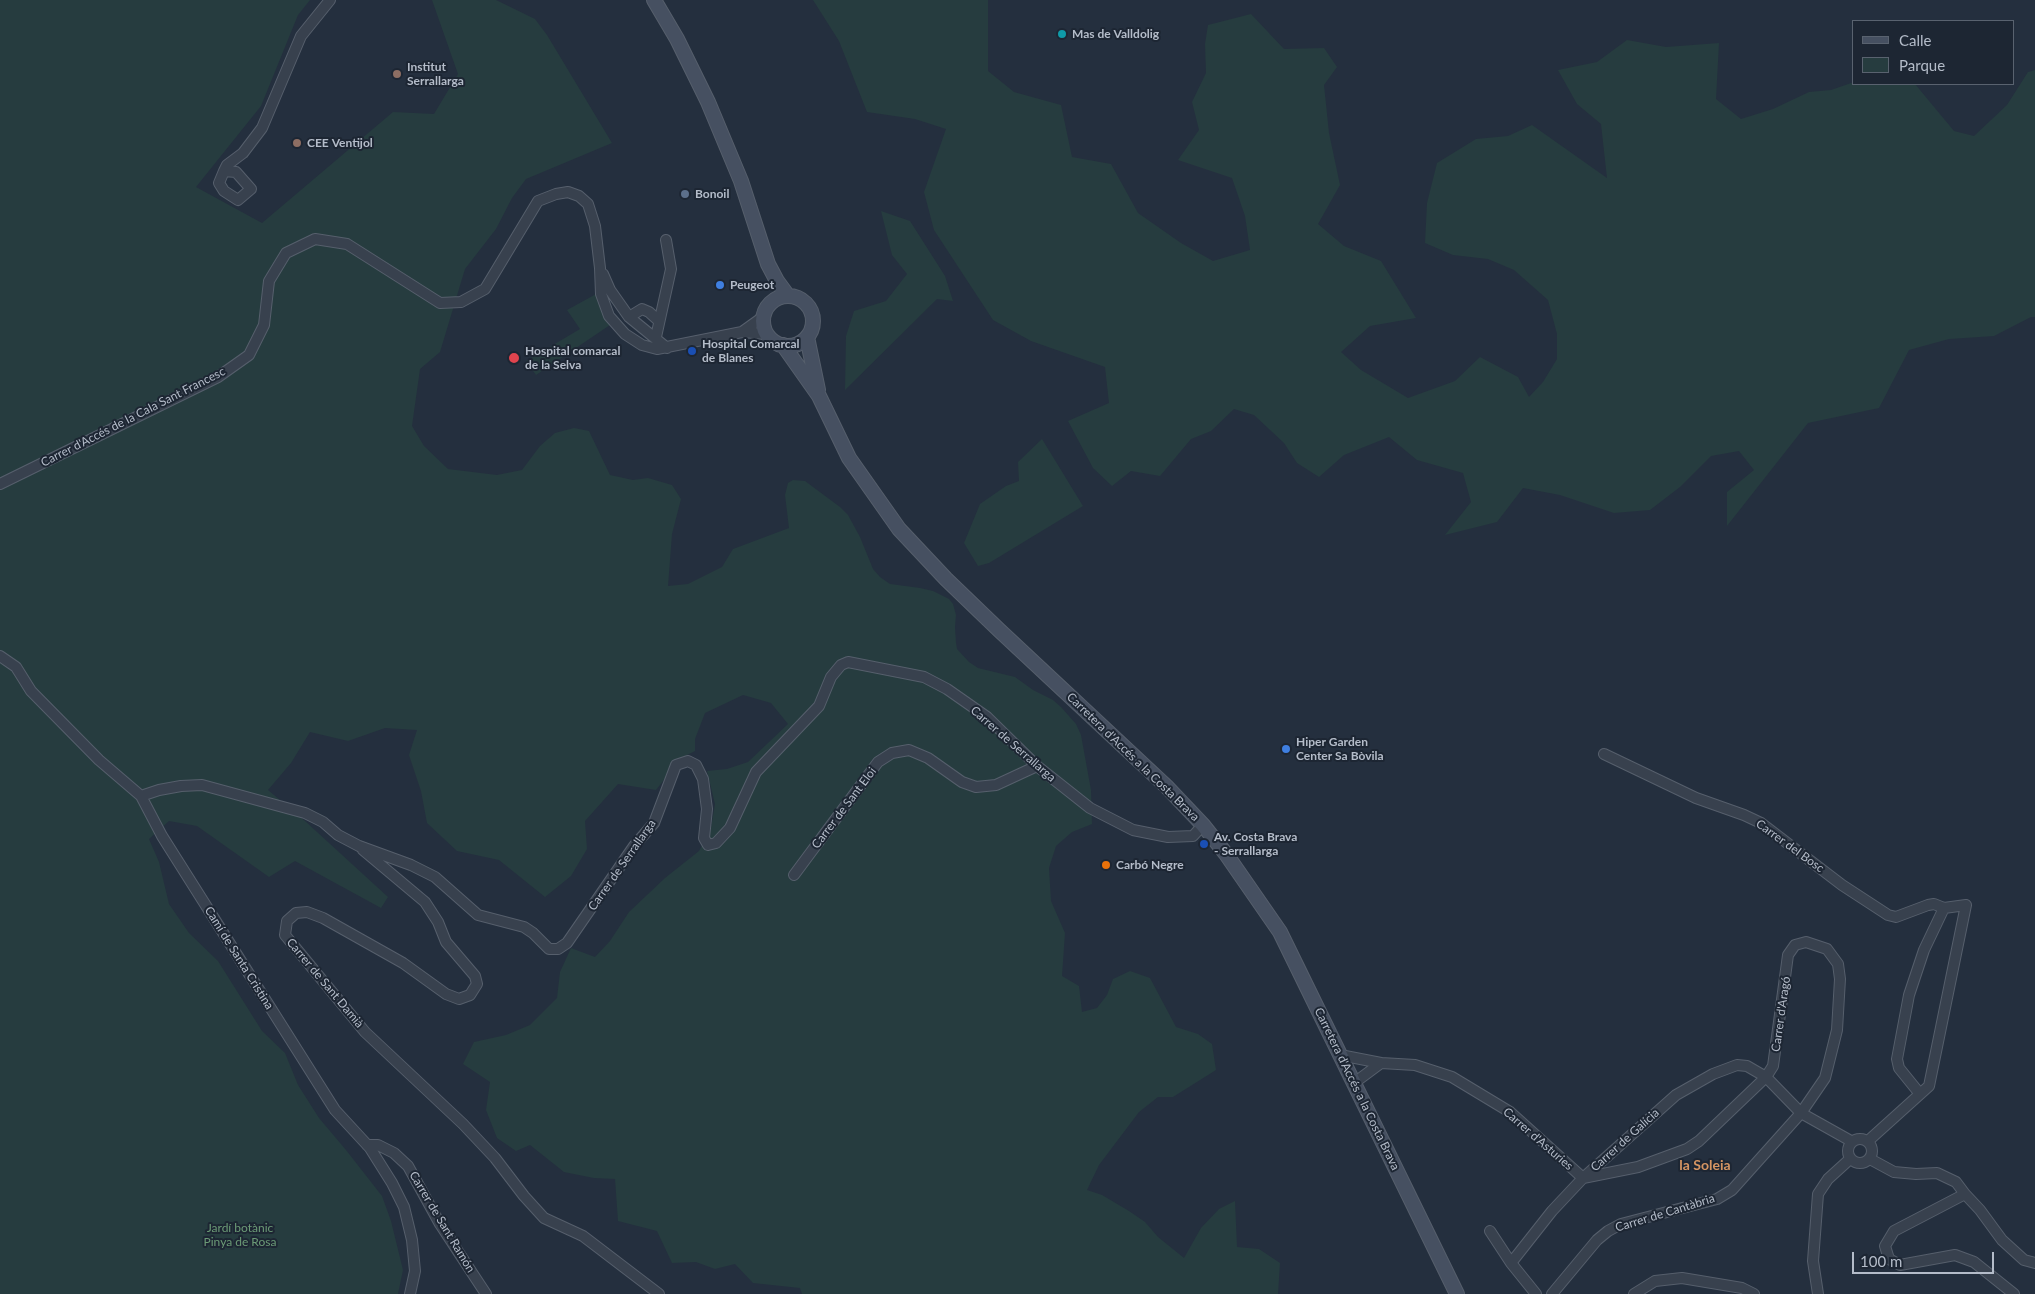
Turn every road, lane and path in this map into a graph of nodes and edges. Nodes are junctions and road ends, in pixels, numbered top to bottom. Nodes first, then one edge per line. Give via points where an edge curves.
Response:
1 (330, 0) edge
2 (654, 0) edge
3 (224, 171) dead end
4 (666, 240) dead end
5 (768, 264) junction
6 (600, 268) junction
7 (788, 296) junction
8 (770, 303) junction
9 (629, 317) junction
10 (763, 317) junction
11 (659, 321) junction
12 (742, 332) junction
13 (766, 334) junction
14 (807, 336) junction
15 (656, 337) junction
16 (642, 345) junction
17 (783, 345) junction
18 (667, 348) junction
19 (819, 396) junction
20 (0, 484) edge
21 (0, 656) edge
22 (1604, 754) dead end
23 (1037, 766) junction
24 (141, 796) junction
25 (1203, 825) junction
26 (359, 846) junction
27 (794, 875) dead end
28 (1944, 908) junction
29 (1340, 1055) junction
30 (1381, 1063) junction
31 (1766, 1077) junction
32 (1354, 1083) junction
33 (1920, 1094) junction
34 (1801, 1113) junction
35 (1852, 1141) junction
36 (1868, 1141) junction
37 (367, 1145) junction
38 (1850, 1159) junction
39 (1870, 1159) junction
40 (1583, 1178) junction
41 (1965, 1194) junction
42 (1490, 1231) dead end
43 (1511, 1263) junction
44 (2035, 1263) edge
45 (410, 1294) edge
46 (486, 1294) edge
47 (659, 1294) edge
48 (1457, 1294) edge
49 (1536, 1294) edge
50 (1552, 1294) edge
51 (1634, 1294) edge
52 (1754, 1294) edge
53 (1818, 1294) edge
54 (2014, 1294) edge

1 - 3 street via 301,36 262,128
2 - 5 main road via 712,111 741,181
4 - 11 street via 671,268
5 - 7 main road
5 - 8 main road
6 - 9 street, Carrer d'Accés de la Cala Sant Francesc via 610,290
6 - 16 street, Carrer d'Accés de la Cala Sant Francesc via 601,294 609,316 625,334
6 - 20 street, Carrer d'Accés de la Cala Sant Francesc via 588,204 568,192 538,201 484,289 461,302 440,303 347,244 315,239 286,253 269,281 264,325 249,355 218,377
7 - 8 main road
7 - 14 main road via 802,301 810,311 812,324
8 - 10 main road
9 - 11 street via 642,309
9 - 15 street, Carrer d'Accés de la Cala Sant Francesc
10 - 12 street, Carrer d'Accés de la Cala Sant Francesc
10 - 13 main road
11 - 15 street
12 - 13 street, Carrer d'Accés de la Cala Sant Francesc
12 - 18 street, Carrer d'Accés de la Cala Sant Francesc
13 - 17 main road
14 - 17 main road via 798,344
14 - 19 main road, Carretera d'Accés a la Costa Brava
15 - 16 street
15 - 18 street, Carrer d'Accés de la Cala Sant Francesc
16 - 18 street, Carrer d'Accés de la Cala Sant Francesc
17 - 19 main road, Carretera d'Accés a la Costa Brava
19 - 25 main road, Carretera d'Accés a la Costa Brava via 849,458 899,529 946,579 1166,786
21 - 24 street, Camí de Santa Cristina via 16,667 31,691 99,760
22 - 28 street, Carrer del Bosc via 1696,798 1761,823 1842,885 1888,915 1896,917 1934,904
23 - 25 street, Carrer de Serrallarga via 1090,808 1133,830 1168,837 1193,836
23 - 26 street, Carrer de Serrallarga via 987,717 947,689 924,677 848,662 831,677 819,706 756,772 730,828 716,843 708,845 704,838 707,809 703,779 696,765 688,761 676,765 654,823 634,846 567,943 558,949 549,949 524,927 478,915 434,878 411,865
23 - 27 street, Carrer de Sant Eloi via 996,785 976,787 909,750 892,753 878,762
24 - 26 street, Carrer de Serrallarga via 181,786 202,786 305,813
24 - 37 street, Camí de Santa Cristina via 162,836 300,1056 335,1110
25 - 29 main road, Carretera d'Accés a la Costa Brava via 1280,932
26 - 47 street, Carrer de Sant Damià via 425,902 446,942 476,976 477,984 470,995 459,999 446,994 403,962 307,912 296,913 287,921 285,935 365,1032 463,1124 544,1218 582,1236
28 - 33 street via 1924,950 1910,995 1897,1059 1899,1068
28 - 33 street, Carrer del Bosc via 1966,905 1929,1086
29 - 30 street, Carrer d'Asturies
29 - 32 main road, Carretera d'Accés a la Costa Brava
30 - 32 street
30 - 40 street, Carrer d'Asturies via 1415,1064 1452,1077 1510,1112
31 - 34 street, Carrer de Galícia
31 - 34 street, Carrer d'Aragó via 1773,1066 1788,955 1795,945 1806,942 1826,949 1838,964 1837,1030 1825,1078
31 - 40 street, Carrer d'Aragó via 1687,1149 1638,1167
31 - 40 street, Carrer de Galícia via 1747,1066 1737,1065 1713,1074 1676,1095
32 - 48 main road, Carretera d'Accés a la Costa Brava
33 - 36 street
34 - 35 street, Carrer de Galícia
34 - 50 street, Carrer de Cantàbria via 1732,1190 1717,1199 1621,1224 1608,1231
35 - 36 street via 1860,1138
35 - 38 street via 1847,1150
36 - 39 street via 1873,1150
37 - 45 street, Camí de Santa Cristina via 404,1207 415,1271
37 - 46 street, Carrer de Sant Ramón via 378,1145 394,1153 408,1166 440,1224
38 - 39 street via 1860,1164
38 - 53 street via 1828,1179 1818,1194 1814,1261
39 - 41 street via 1894,1172 1937,1173 1956,1182
40 - 43 street, Carrer de Galícia
41 - 44 street via 2002,1240 2024,1260
41 - 54 street via 1894,1231 1885,1246 1889,1259 1900,1265 1955,1255 1974,1262
42 - 43 street
43 - 49 street
51 - 52 street via 1655,1281 1682,1278 1742,1288

